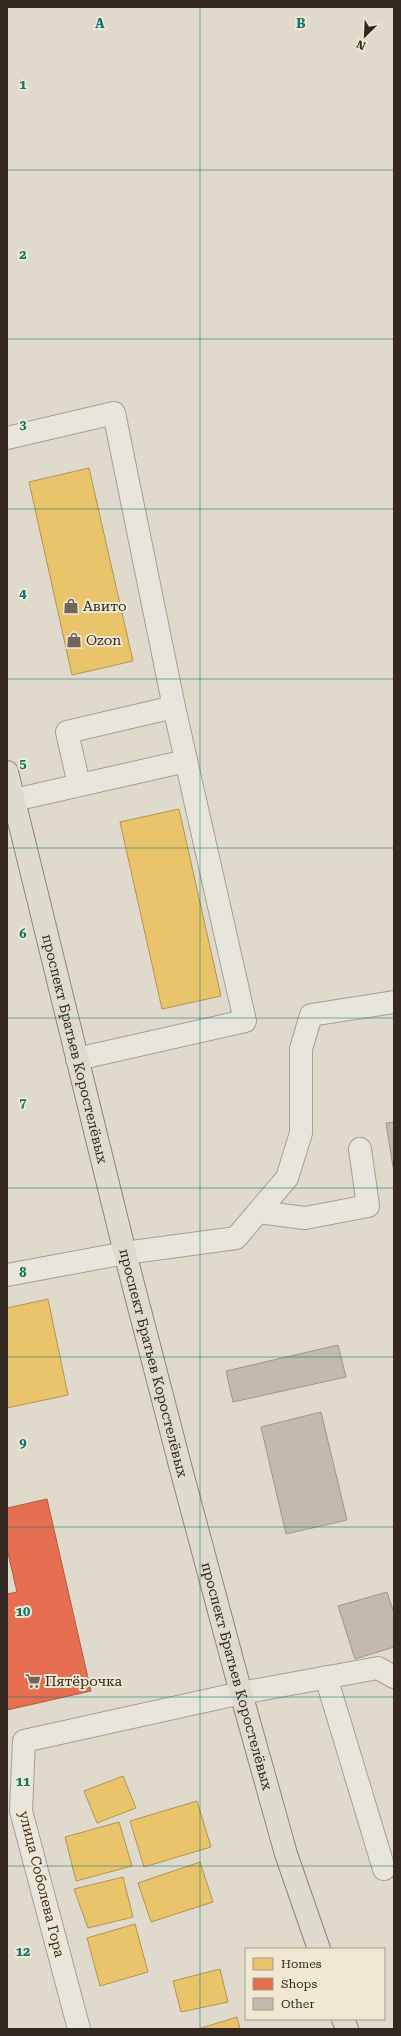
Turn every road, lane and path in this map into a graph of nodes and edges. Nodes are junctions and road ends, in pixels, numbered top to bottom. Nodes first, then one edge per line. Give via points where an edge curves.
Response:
1 (7, 438) edge
2 (174, 707) junction
3 (186, 761) junction
4 (7, 772) edge
5 (79, 785) junction
6 (14, 800) junction
7 (394, 1002) edge
8 (76, 1059) junction
9 (360, 1149) dead end
10 (258, 1212) junction
11 (125, 1254) junction
12 (7, 1275) edge
13 (326, 1677) junction
14 (394, 1677) edge
15 (240, 1693) junction
16 (16, 1743) edge
17 (384, 1869) dead end
18 (319, 1948) edge
19 (79, 2029) edge

1 - 2 street via 114,413
2 - 3 street
2 - 5 street via 67,732
3 - 5 street
3 - 8 street via 245,1021
4 - 6 main road, проспект Братьев Коростелёвых
5 - 6 street
6 - 8 main road, проспект Братьев Коростелёвых
7 - 10 street via 311,1015 301,1049 301,1133 287,1178
8 - 11 main road, проспект Братьев Коростелёвых
9 - 10 street via 368,1206 305,1218
10 - 11 street via 236,1238
11 - 12 street
11 - 15 main road, проспект Братьев Коростелёвых
13 - 14 street, улица Соболева Гора via 378,1668
13 - 15 street, улица Соболева Гора
13 - 17 street
15 - 16 street, улица Соболева Гора
15 - 18 main road, проспект Братьев Коростелёвых via 286,1854
16 - 19 street, улица Соболева Гора via 21,1811

